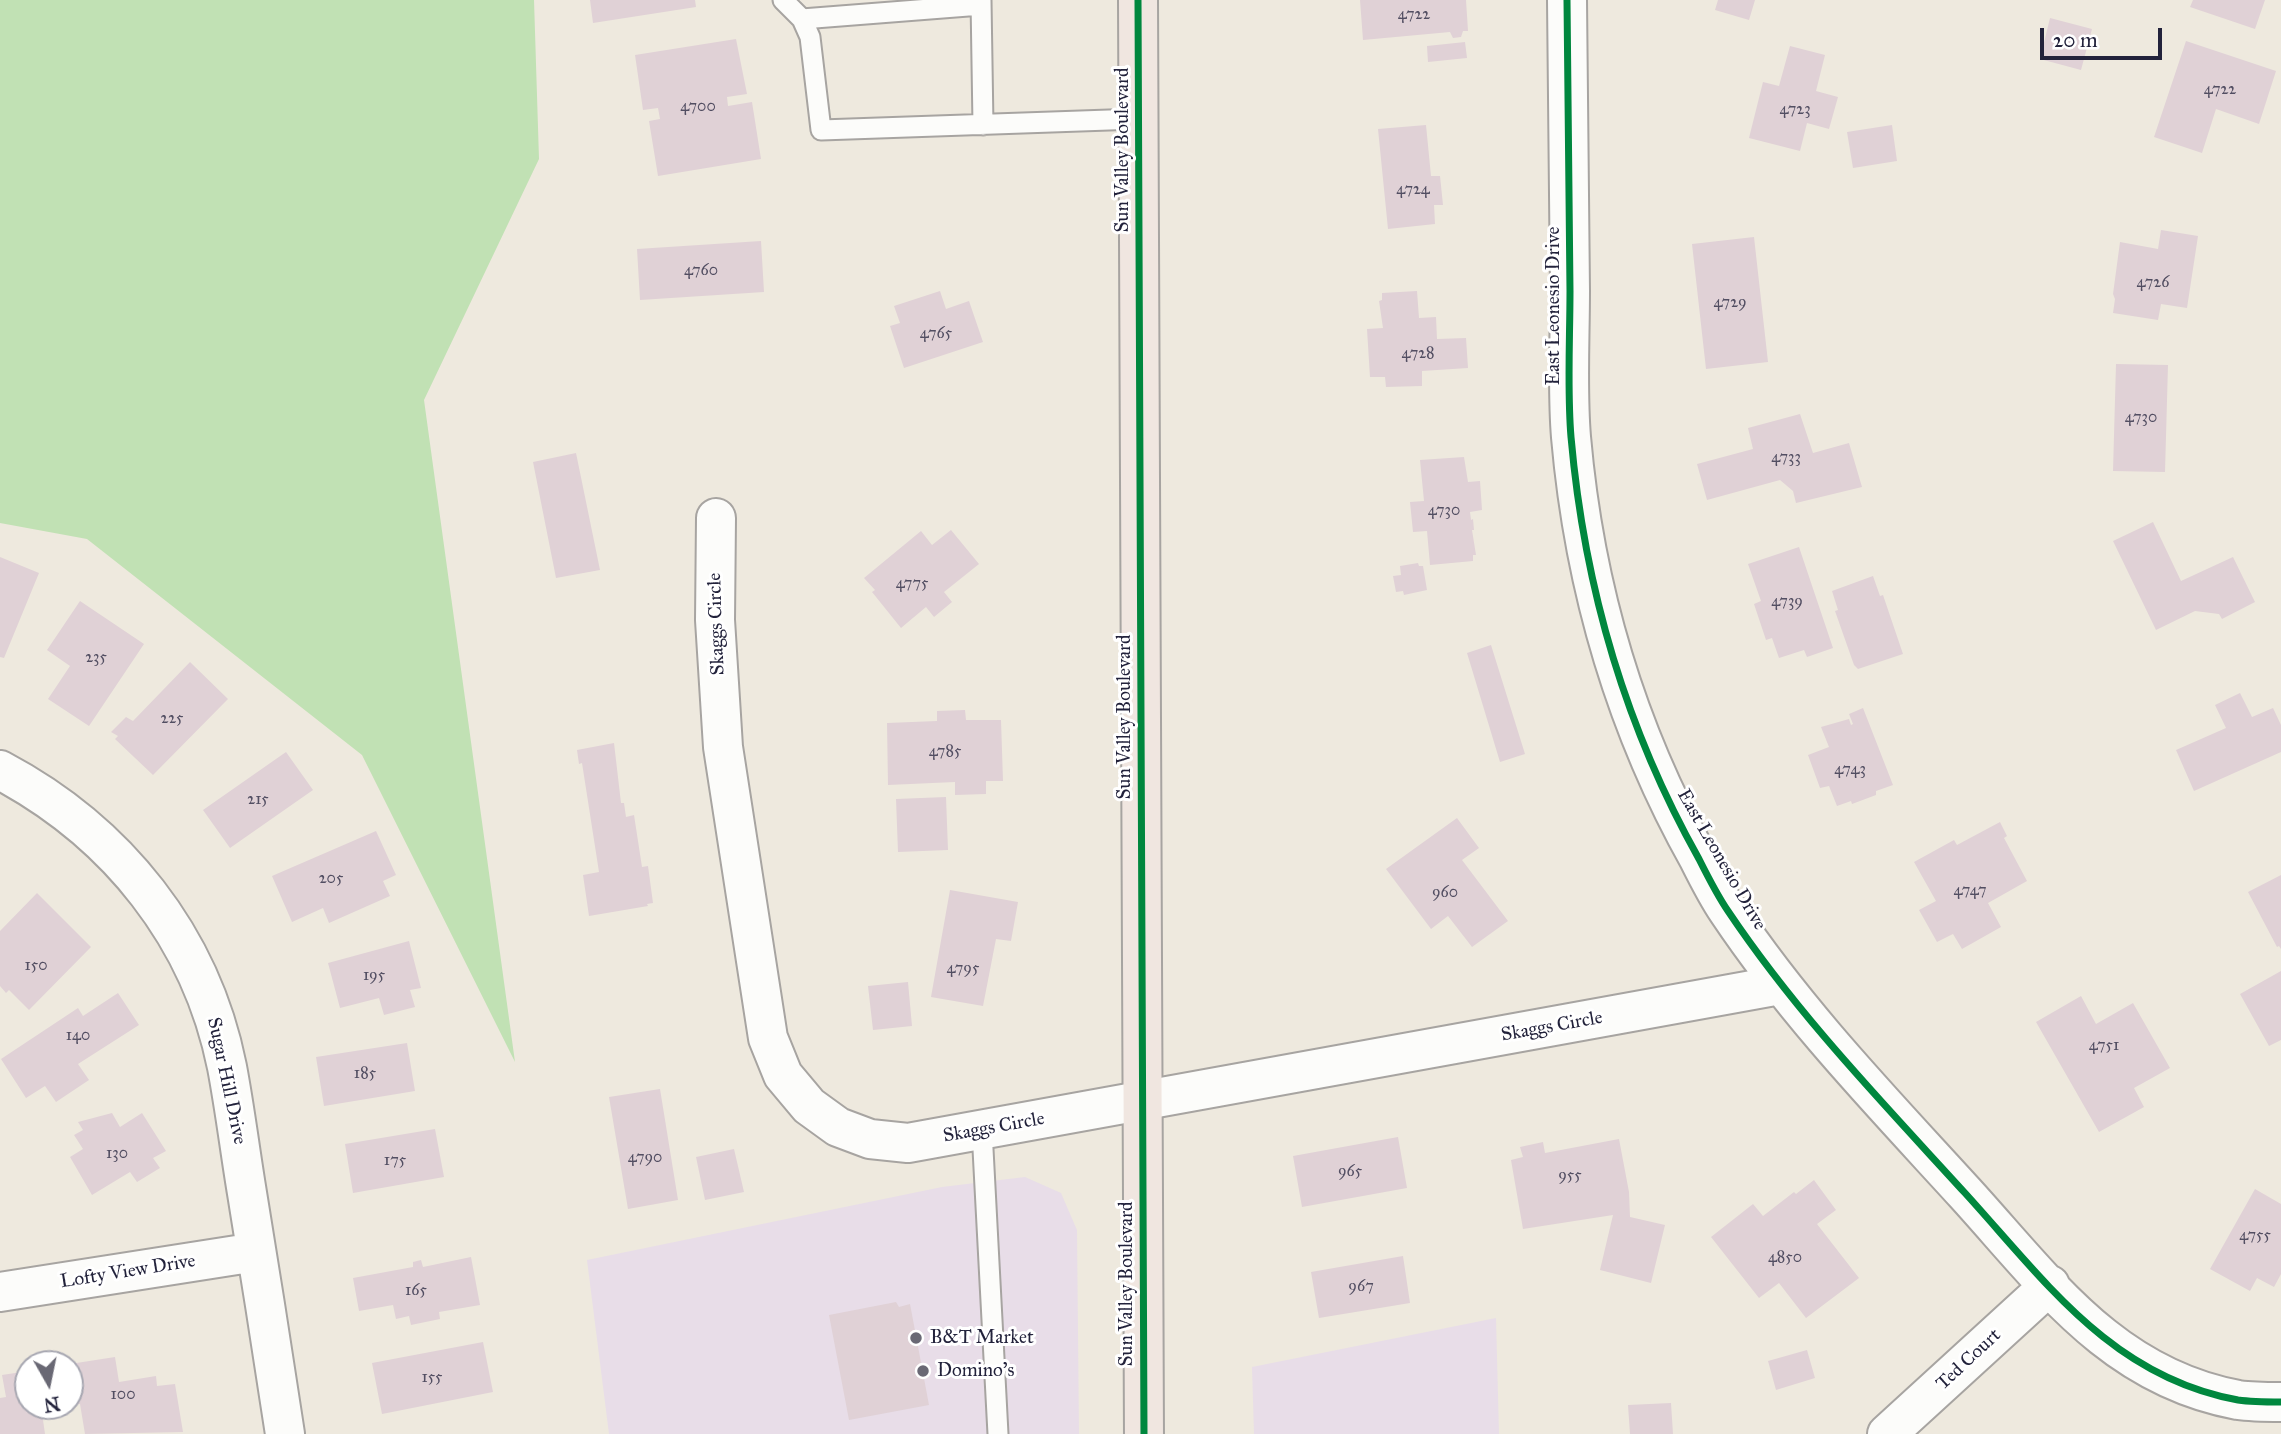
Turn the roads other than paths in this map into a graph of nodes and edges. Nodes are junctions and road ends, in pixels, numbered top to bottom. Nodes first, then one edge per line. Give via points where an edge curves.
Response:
1 (783, 0) edge
2 (1138, 0) edge
3 (1567, 0) edge
4 (981, 2) edge
5 (802, 19) junction
6 (1139, 119) junction
7 (983, 125) junction
8 (716, 518) dead end
9 (0, 770) edge
10 (1780, 985) junction
11 (1142, 1102) junction
12 (982, 1130) junction
13 (256, 1252) junction
14 (2050, 1285) junction
15 (0, 1292) edge
16 (2281, 1402) edge
17 (285, 1434) edge
18 (998, 1434) edge
19 (1144, 1434) edge
20 (1887, 1434) edge

1 - 5 lane
2 - 6 main road, Sun Valley Boulevard
3 - 10 street, East Leonesio Drive via 1571,433 1581,524 1602,622 1634,725 1674,816 1726,908
4 - 5 lane
4 - 7 lane
5 - 7 lane via 810,37 821,131
6 - 7 lane
6 - 11 main road, Sun Valley Boulevard
8 - 12 street, Skaggs Circle via 715,620 723,747 768,1038 783,1075 808,1106 838,1127 870,1139 908,1143
9 - 13 street, Sugar Hill Drive via 79,821 102,842 148,892 183,946 209,1002 227,1067
10 - 11 street, Skaggs Circle
10 - 14 street, East Leonesio Drive via 1836,1053
11 - 12 street, Skaggs Circle
11 - 19 main road, Sun Valley Boulevard
12 - 18 lane
13 - 15 street, Lofty View Drive
13 - 17 street, Sugar Hill Drive
14 - 16 street, East Leonesio Drive via 2098,1335 2138,1364 2185,1386 2241,1400
14 - 20 street, Ted Court

